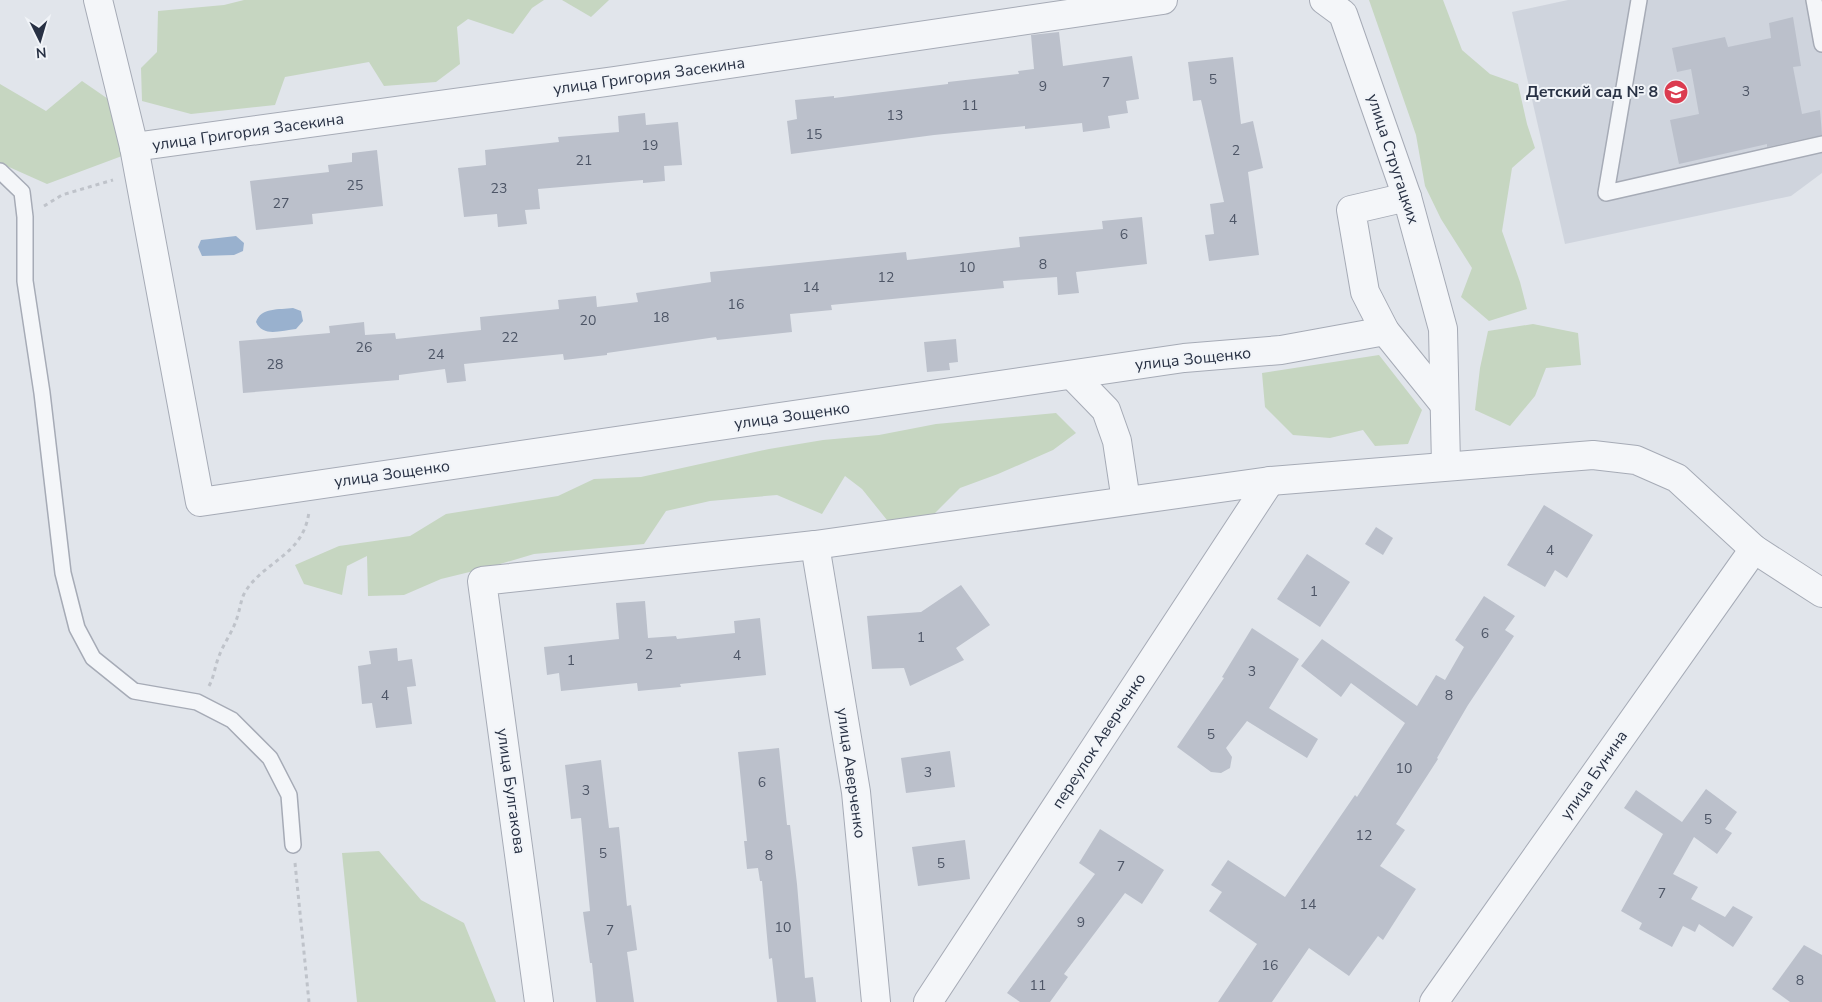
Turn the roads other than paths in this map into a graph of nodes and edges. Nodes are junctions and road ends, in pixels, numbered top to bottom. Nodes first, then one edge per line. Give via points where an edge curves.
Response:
1 (98, 0) edge
2 (1163, 0) edge
3 (1324, 0) edge
4 (1639, 0) edge
5 (1814, 0) edge
6 (1135, 2) edge
7 (1822, 44) edge
8 (1822, 144) edge
9 (134, 147) junction
10 (0, 171) edge
11 (1407, 197) junction
12 (1385, 331) junction
13 (1072, 375) junction
14 (1444, 404) junction
15 (1446, 465) junction
16 (1270, 481) junction
17 (1126, 501) junction
18 (816, 545) junction
19 (1754, 548) junction
20 (1822, 593) edge
21 (293, 845) road end
22 (539, 1002) edge
23 (876, 1002) edge
24 (928, 1002) edge
25 (1434, 1002) edge

1 - 9 street
2 - 6 street, улица Григория Засекина
3 - 11 street, улица Стругацких via 1343,14
4 - 8 lane via 1606,194
5 - 7 lane
6 - 9 street, улица Григория Засекина via 624,80
9 - 13 street, улица Зощенко via 200,502
10 - 21 lane via 22,192 25,281 45,412 62,573 77,628 93,658 134,691 197,702 232,720 270,758 289,796
11 - 12 street via 1351,210 1365,292
11 - 14 street, улица Стругацких via 1443,329
12 - 13 street, улица Зощенко via 1281,350 1184,358
12 - 14 street
13 - 17 street via 1106,410 1117,441
14 - 15 street, улица Стругацких
15 - 16 street
15 - 19 street via 1593,455 1636,460 1677,478
16 - 17 street
16 - 24 street, переулок Аверченко
17 - 18 street
18 - 22 street, улица Булгакова via 482,581
18 - 23 street, улица Аверченко via 856,792
19 - 20 street
19 - 25 street, улица Бунина

